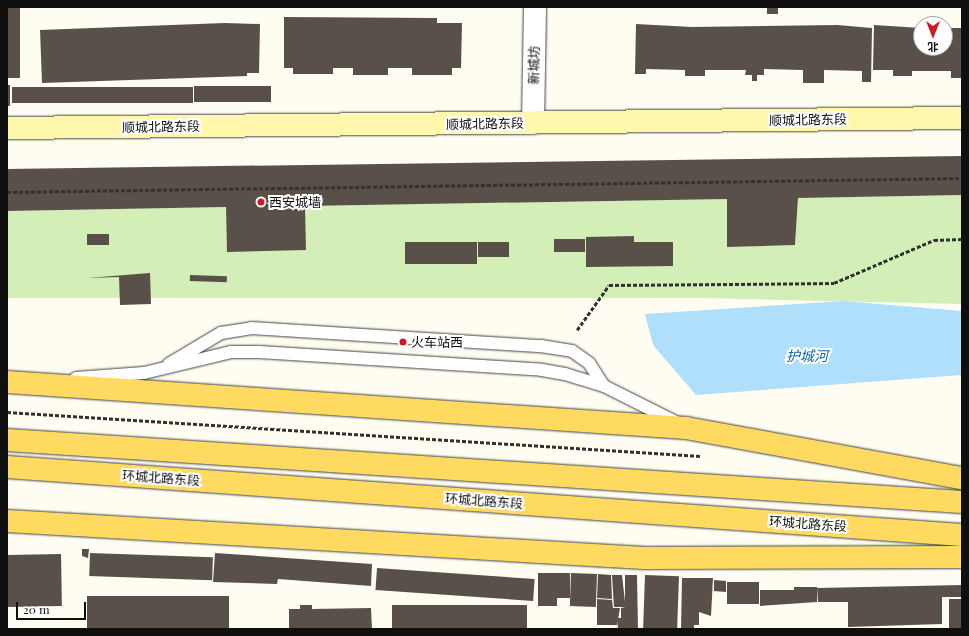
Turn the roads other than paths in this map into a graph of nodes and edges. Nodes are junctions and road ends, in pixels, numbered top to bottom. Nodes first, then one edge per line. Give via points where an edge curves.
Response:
1 (535, 7) edge
2 (962, 118) edge
3 (533, 123) junction
4 (7, 128) edge
5 (160, 369) junction
6 (12, 382) edge
7 (604, 386) junction
8 (686, 428) junction
9 (7, 440) edge
10 (7, 467) edge
11 (962, 478) edge
12 (962, 502) edge
13 (7, 521) edge
14 (962, 535) edge
15 (962, 557) edge
16 (905, 560) junction
17 (962, 563) edge

1 - 3 street, 新城坊
2 - 3 street, 顺城北路东段
3 - 4 street, 顺城北路东段
5 - 6 lane via 144,373
5 - 7 lane via 231,352 259,352 542,370
5 - 7 lane via 221,333 251,328 541,346 572,351 589,363
6 - 8 main road
7 - 8 lane
8 - 11 main road
9 - 12 main road
10 - 14 main road, 环城北路东段
13 - 16 main road via 644,558
15 - 16 main road
16 - 17 street

